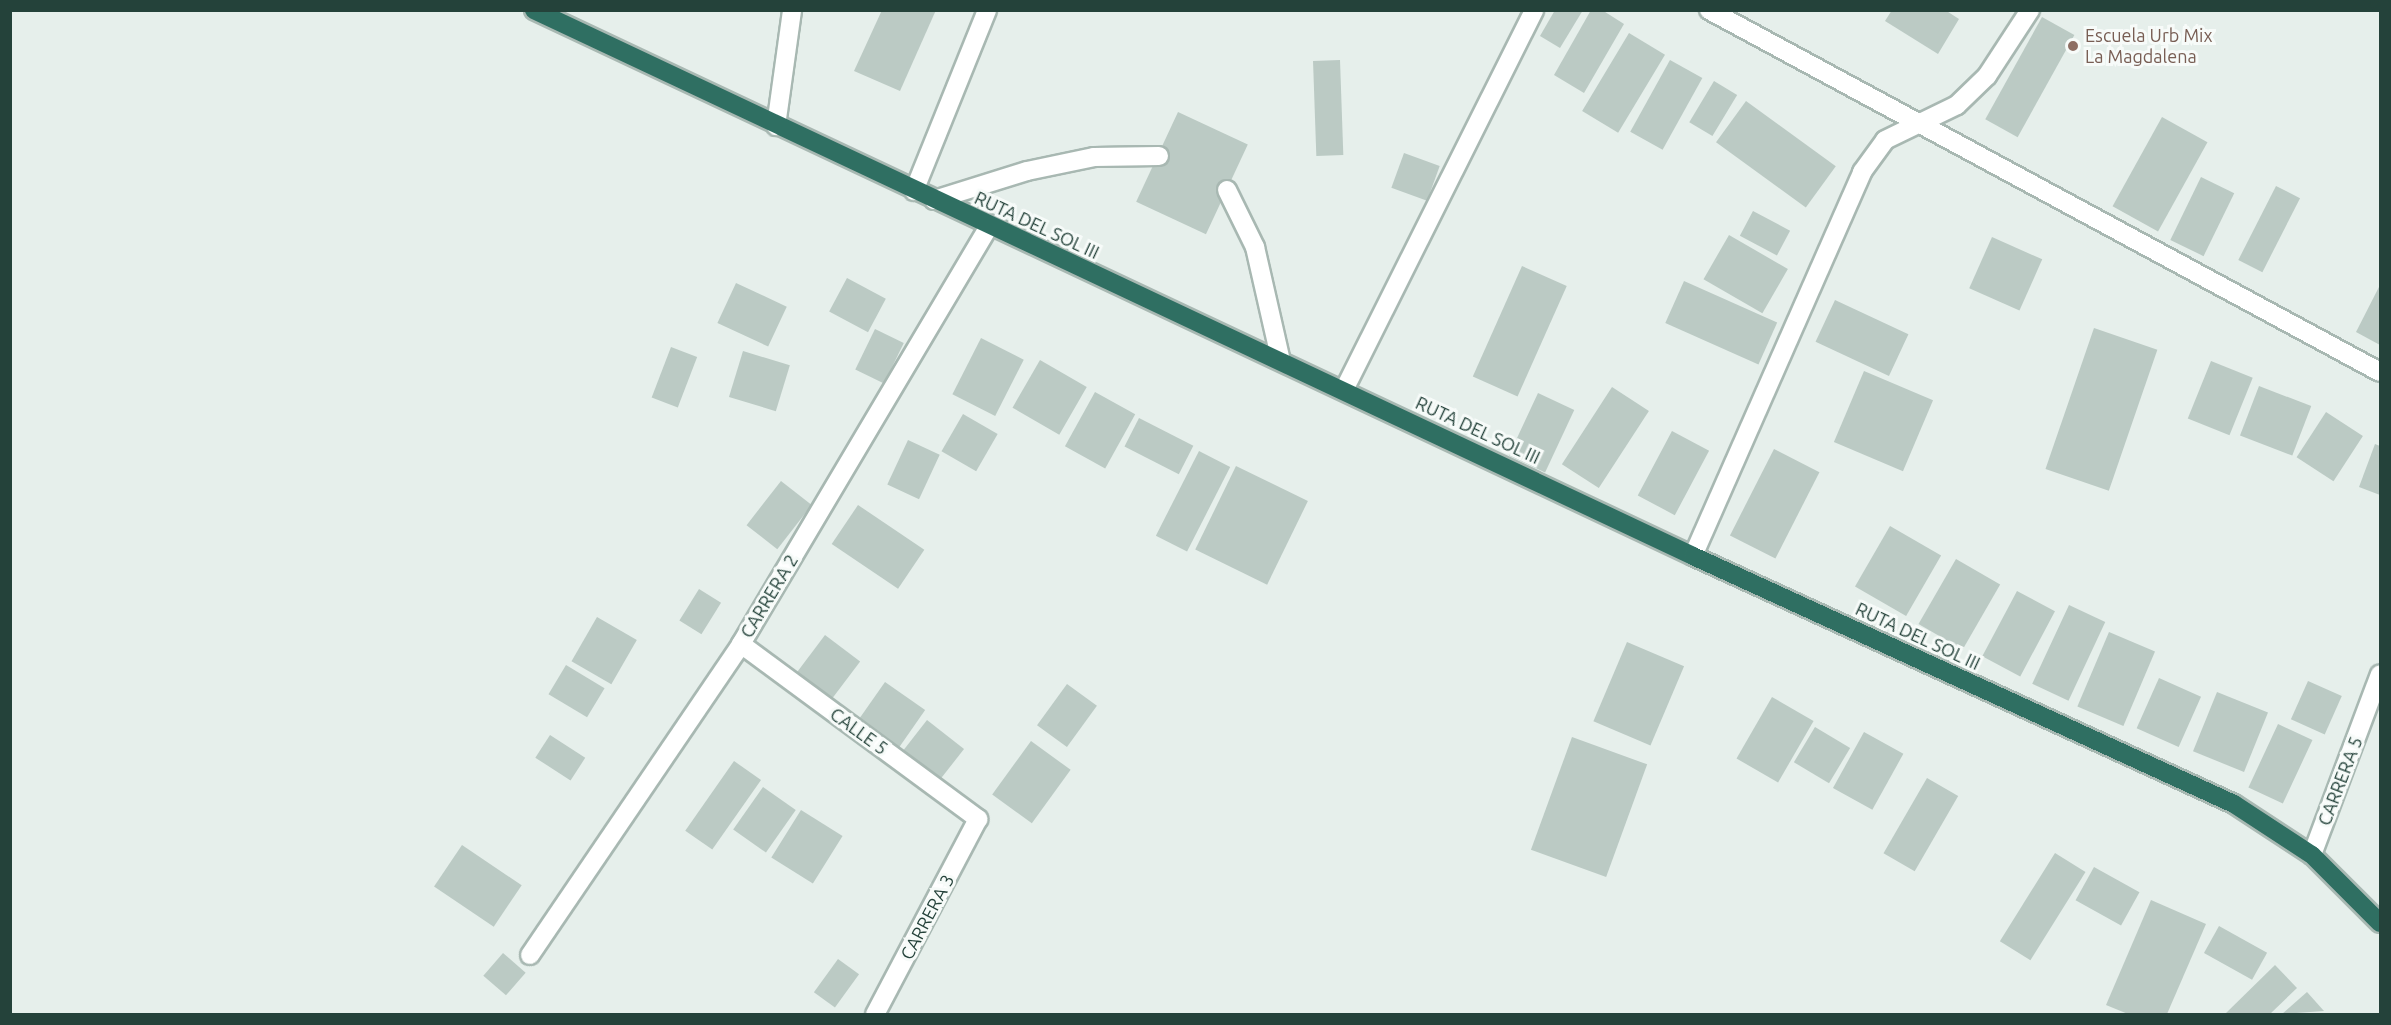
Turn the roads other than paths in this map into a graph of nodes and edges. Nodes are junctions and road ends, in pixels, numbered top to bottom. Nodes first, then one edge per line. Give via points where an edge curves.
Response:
1 (534, 10) edge
2 (792, 10) edge
3 (987, 10) edge
4 (1534, 10) edge
5 (1709, 10) edge
6 (2030, 10) edge
7 (1919, 123) junction
8 (776, 126) junction
9 (1159, 156) dead end
10 (1227, 190) dead end
11 (914, 191) junction
12 (934, 200) junction
13 (989, 226) junction
14 (1281, 361) junction
15 (2380, 372) edge
16 (1344, 390) junction
17 (1693, 556) junction
18 (741, 644) junction
19 (2380, 674) edge
20 (978, 819) joint
21 (2312, 855) junction
22 (2380, 923) edge
23 (530, 956) dead end
24 (875, 1014) edge

1 - 8 highway, RUTA DEL SOL III
2 - 8 street
3 - 11 street
4 - 16 street
5 - 7 street
6 - 7 street via 1987,75 1965,98
7 - 15 street
7 - 17 street via 1885,141 1862,172
8 - 11 highway, RUTA DEL SOL III
9 - 12 street via 1094,157 1027,171
10 - 14 street via 1255,247
11 - 12 highway, RUTA DEL SOL III
12 - 13 highway, RUTA DEL SOL III
13 - 14 highway, RUTA DEL SOL III
13 - 18 street, CARRERA 2
14 - 16 highway, RUTA DEL SOL III
16 - 17 highway, RUTA DEL SOL III
17 - 21 highway, RUTA DEL SOL III via 2234,804
18 - 20 street, CALLE 5
18 - 23 street, CARRERA 2
19 - 21 street, CARRERA 5
20 - 24 street, CARRERA 3
21 - 22 highway, RUTA DEL SOL III

